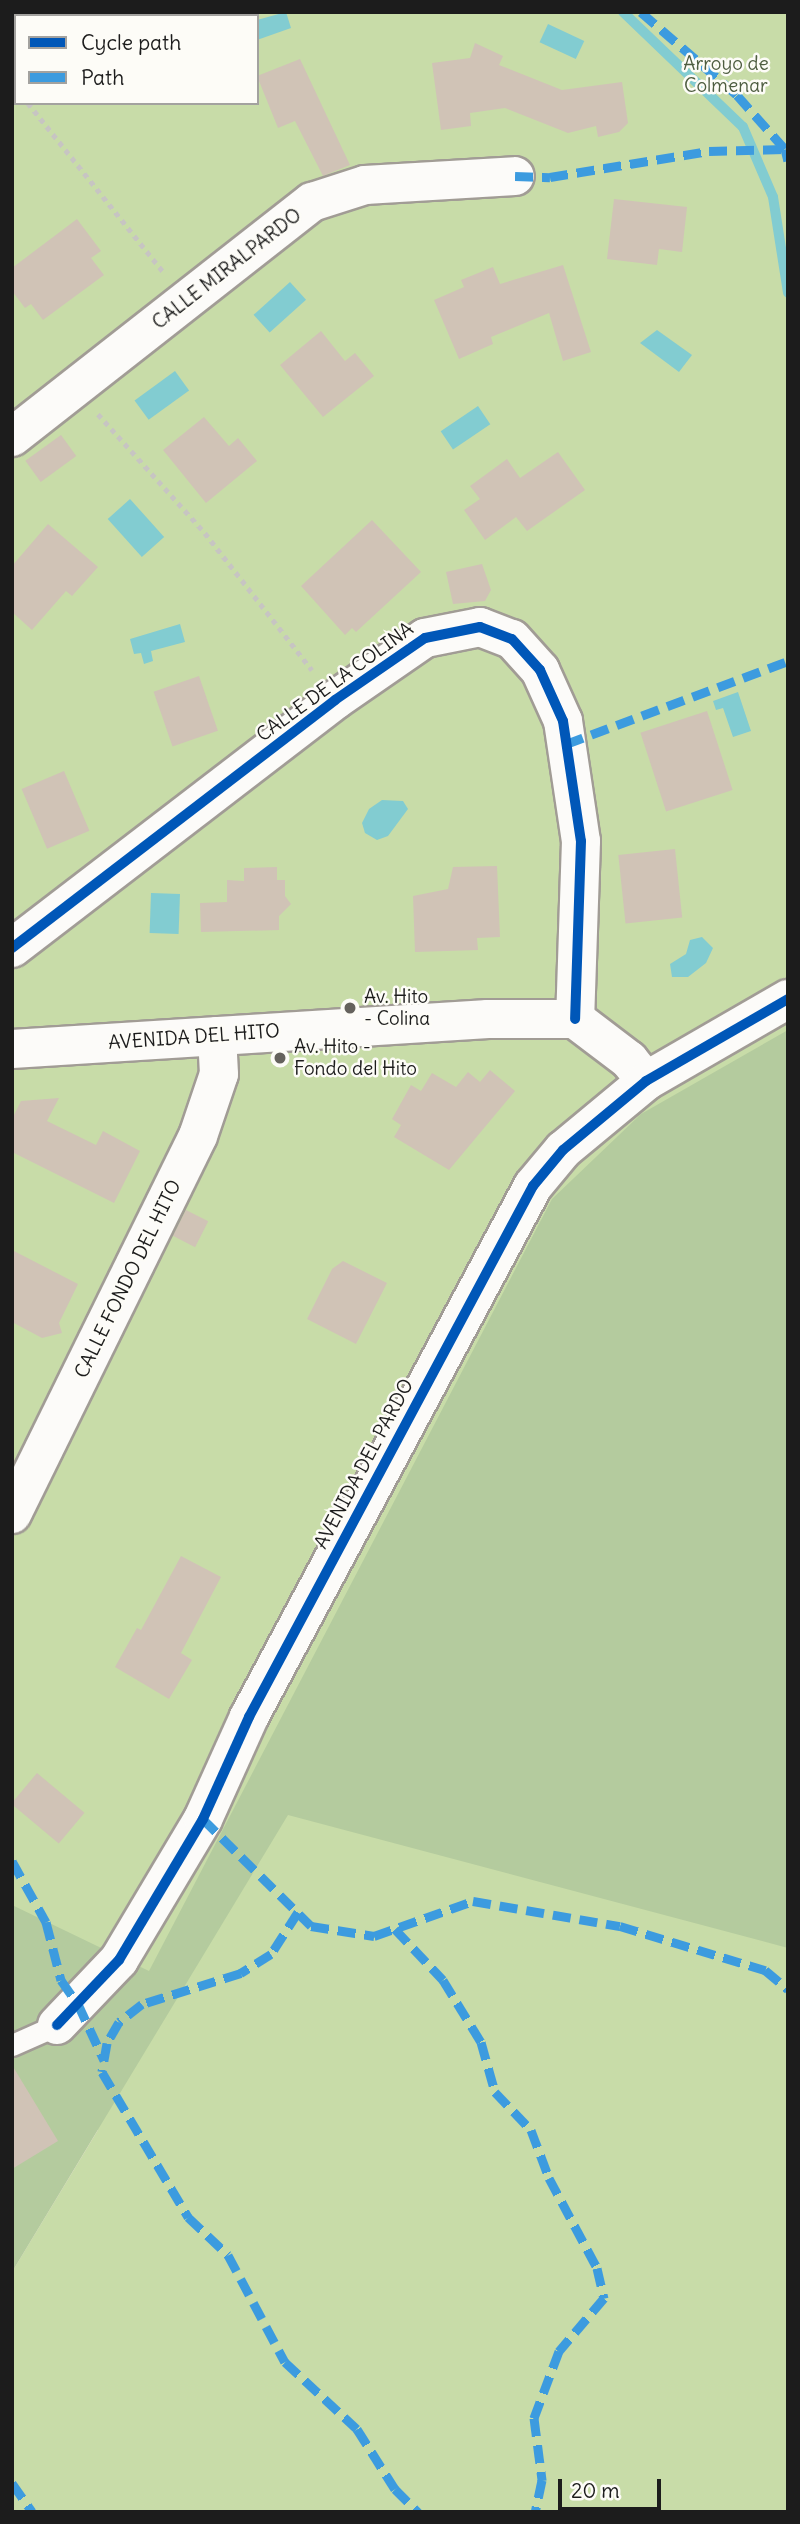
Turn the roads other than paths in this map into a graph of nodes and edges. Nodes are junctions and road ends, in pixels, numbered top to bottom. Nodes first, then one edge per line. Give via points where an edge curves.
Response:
1 (515, 176) dead end
2 (12, 437) edge
3 (12, 948) edge
4 (788, 999) edge
5 (575, 1019) junction
6 (217, 1036) junction
7 (12, 1049) edge
8 (646, 1081) junction
9 (12, 1514) edge
10 (57, 2025) joint
11 (12, 2045) edge

1 - 2 street, CALLE MIRALPARDO via 365,185 312,201
3 - 5 street, CALLE DE LA COLINA via 335,700 425,638 480,627 512,639 540,670 563,721 580,841
4 - 8 street, AVENIDA DEL PARDO
5 - 6 street, AVENIDA DEL HITO via 488,1019
5 - 8 street via 629,1060
6 - 7 street, AVENIDA DEL HITO
6 - 9 street, CALLE FONDO DEL HITO via 219,1074 198,1136
8 - 10 street, AVENIDA DEL PARDO via 563,1150 533,1186 249,1717 203,1819 119,1961
10 - 11 lane

